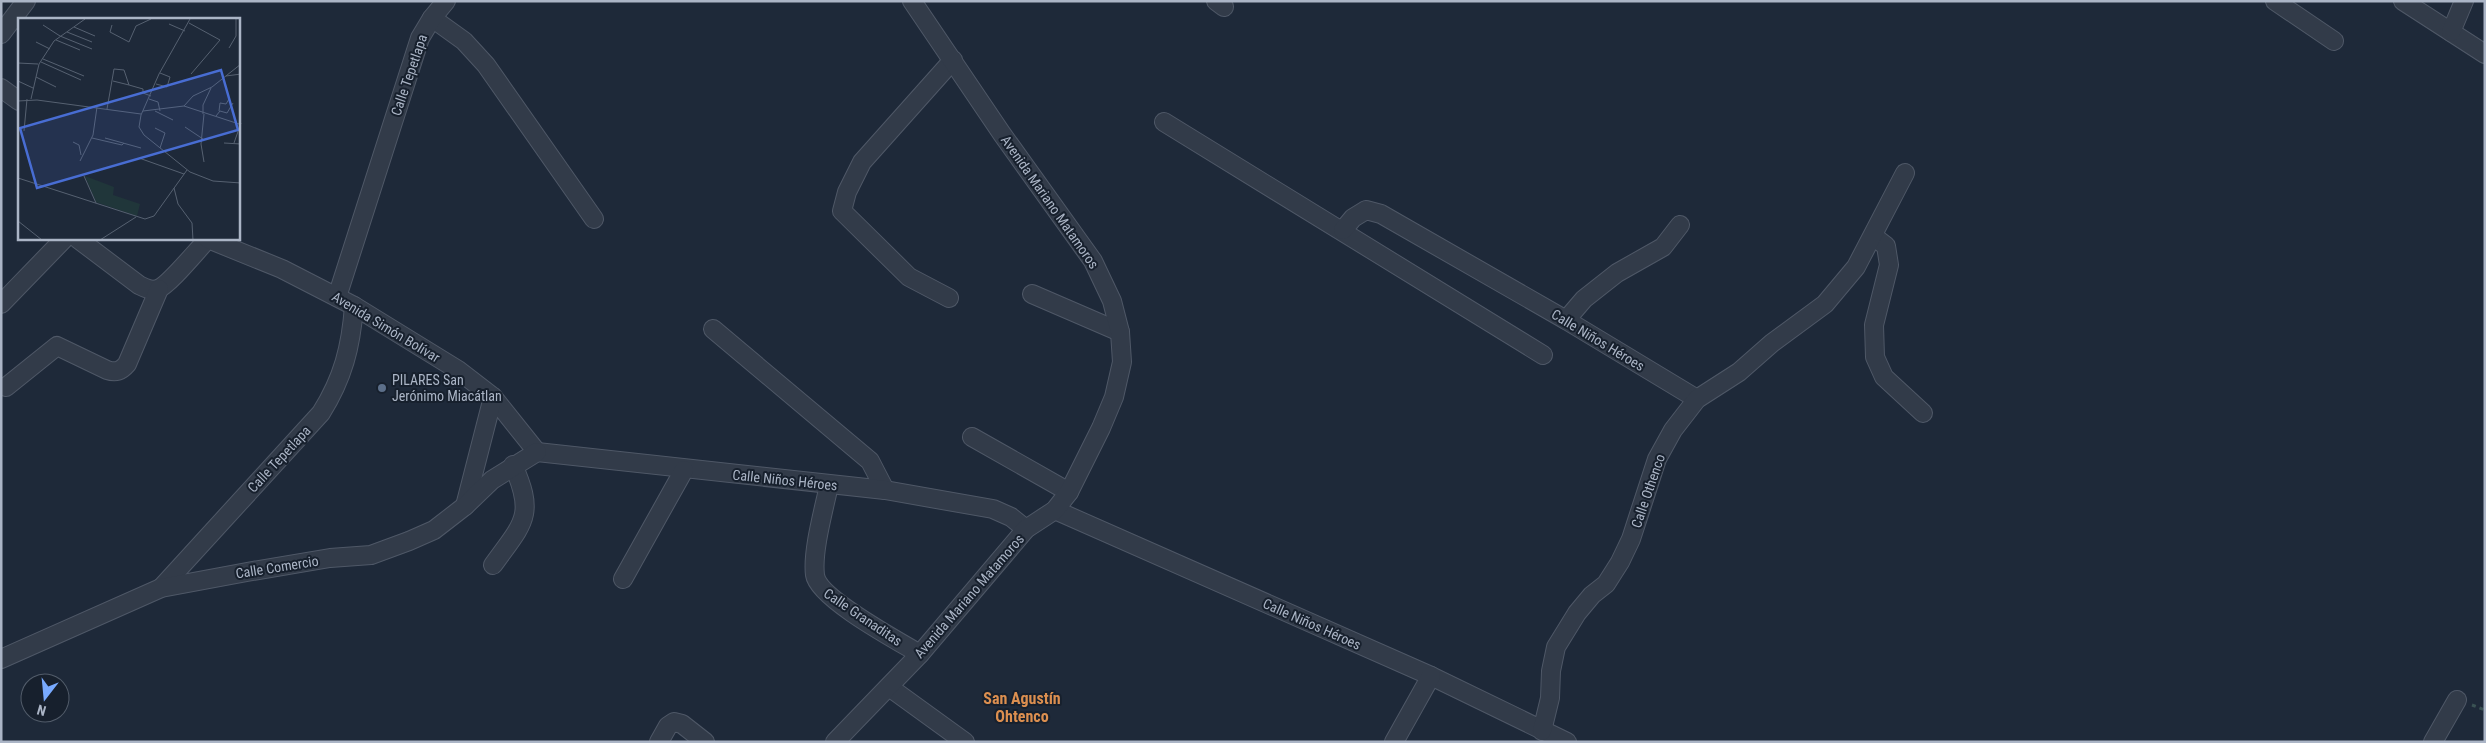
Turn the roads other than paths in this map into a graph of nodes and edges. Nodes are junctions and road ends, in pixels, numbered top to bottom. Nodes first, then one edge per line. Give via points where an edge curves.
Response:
1 (26, 1) edge
2 (446, 1) edge
3 (912, 1) edge
4 (2275, 1) edge
5 (2403, 1) edge
6 (2464, 1) edge
7 (432, 18) junction
8 (2451, 32) junction
9 (1, 34) edge
10 (2334, 41) dead end
11 (2485, 54) edge
12 (953, 60) junction
13 (1, 88) edge
14 (18, 100) edge
15 (1164, 122) dead end
16 (1905, 173) dead end
17 (594, 219) dead end
18 (1680, 225) dead end
19 (1343, 230) junction
20 (1873, 236) junction
21 (63, 240) edge
22 (79, 240) edge
23 (207, 240) edge
24 (210, 240) edge
25 (159, 289) junction
26 (1032, 294) dead end
27 (337, 297) junction
28 (949, 298) dead end
29 (1, 304) edge
30 (354, 306) junction
31 (1566, 320) junction
32 (713, 329) dead end
33 (1120, 332) junction
34 (1542, 354) dead end
35 (6, 387) dead end
36 (493, 397) junction
37 (1697, 399) junction
38 (1923, 413) dead end
39 (972, 438) dead end
40 (537, 452) junction
41 (512, 465) junction
42 (684, 470) junction
43 (828, 485) junction
44 (886, 490) junction
45 (1069, 492) junction
46 (465, 506) junction
47 (1055, 510) junction
48 (1026, 529) junction
49 (493, 565) dead end
50 (623, 579) dead end
51 (161, 588) junction
52 (920, 654) junction
53 (1, 659) edge
54 (1431, 676) junction
55 (889, 687) junction
56 (2457, 700) dead end
57 (1542, 731) junction
58 (659, 742) edge
59 (705, 742) edge
60 (835, 742) edge
61 (965, 742) edge
62 (1394, 742) edge
63 (1567, 742) edge
64 (2433, 742) edge

1 - 9 street
2 - 7 street, Calle Tepetlapa
3 - 12 street, Avenida Mariano Matamoros
4 - 10 street
5 - 8 street
6 - 8 street
7 - 17 street via 464,41 486,65
7 - 27 street, Calle Tepetlapa via 420,38
8 - 11 street
12 - 28 street via 862,162 847,192 842,211 909,277
12 - 33 street, Avenida Mariano Matamoros via 1093,261 1112,301
13 - 14 street
15 - 19 street
16 - 20 street, Calle Othenco
18 - 31 street via 1663,247 1617,273 1584,299
19 - 31 street, Calle Niños Héroes via 1366,210 1381,214
19 - 34 street
20 - 37 street, Calle Othenco via 1856,267 1825,304 1739,372
20 - 38 street via 1886,246 1889,265 1874,325 1874,357 1884,377
21 - 29 street
22 - 25 street via 139,285 149,290
23 - 25 street
24 - 27 street, Avenida Simón Bolívar via 282,269
25 - 35 street via 122,370 106,370 57,346
26 - 33 street
27 - 30 street, Avenida Simón Bolívar
30 - 36 street, Avenida Simón Bolívar via 458,370
30 - 51 street, Calle Tepetlapa via 351,343 337,389 321,413
31 - 37 street, Calle Niños Héroes
32 - 44 street via 870,461
33 - 45 street, Avenida Mariano Matamoros via 1122,362 1114,397
36 - 40 street, Avenida Simón Bolívar
36 - 46 street
37 - 57 street, Calle Othenco via 1673,430 1657,459 1631,539 1620,562 1606,584 1577,613 1556,647
39 - 45 street
40 - 41 street, Calle Comercio
40 - 42 street, Calle Niños Héroes
41 - 46 street, Calle Comercio
41 - 49 street via 524,490 526,513 521,526
42 - 43 street, Calle Niños Héroes
42 - 50 street
43 - 44 street, Calle Niños Héroes
43 - 52 street, Calle Granaditas via 814,563 820,588 839,604
44 - 48 street, Calle Niños Héroes via 993,508
45 - 47 street, Avenida Mariano Matamoros
46 - 51 street, Calle Comercio via 434,530 371,555 302,563
47 - 48 street, Avenida Mariano Matamoros
47 - 54 street, Calle Niños Héroes
48 - 52 street, Avenida Mariano Matamoros
51 - 53 street, Calle Comercio
52 - 55 street, Avenida Mariano Matamoros
54 - 57 street, Calle Niños Héroes
54 - 62 street
55 - 60 street, Avenida Mariano Matamoros
55 - 61 street
56 - 64 street
57 - 63 street, Calle Niños Héroes
58 - 59 street via 674,722 682,724

